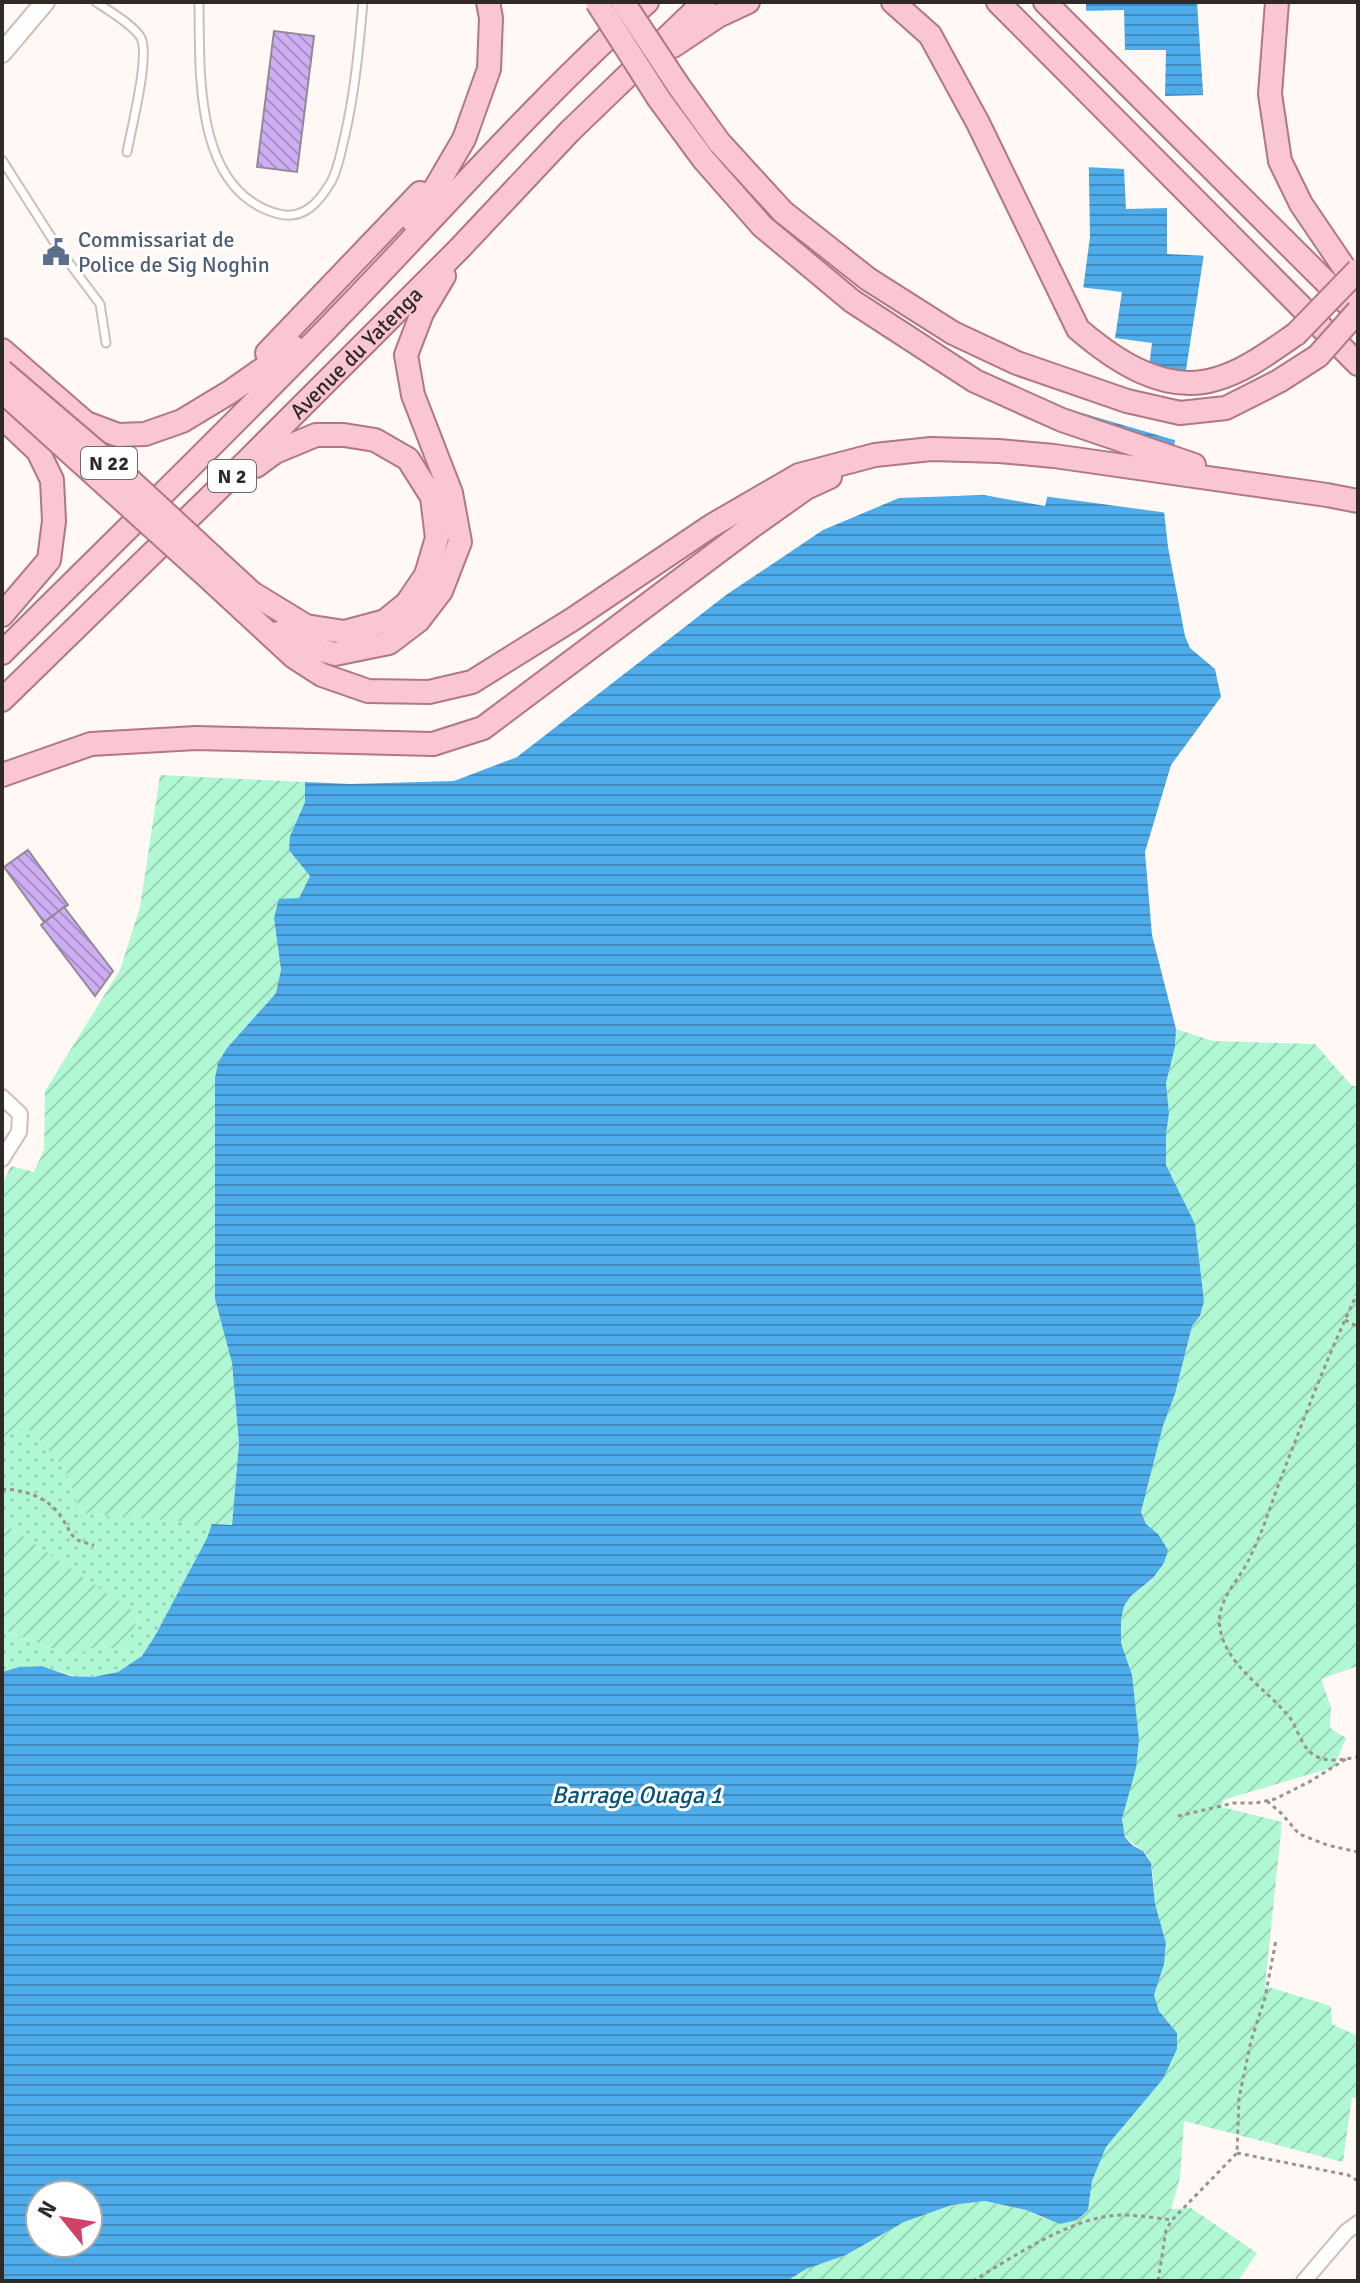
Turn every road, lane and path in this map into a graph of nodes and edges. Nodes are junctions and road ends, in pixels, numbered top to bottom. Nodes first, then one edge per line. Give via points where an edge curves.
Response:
1 (45, 2) edge
2 (96, 2) edge
3 (199, 2) edge
4 (363, 2) edge
5 (488, 2) edge
6 (597, 2) edge
7 (623, 2) edge
8 (647, 2) edge
9 (704, 2) edge
10 (748, 2) edge
11 (893, 2) edge
12 (998, 2) edge
13 (1045, 2) edge
14 (1277, 2) edge
15 (2, 53) edge
16 (616, 86) junction
17 (464, 139) junction
18 (127, 152) dead end
19 (2, 160) edge
20 (459, 249) junction
21 (1358, 270) edge
22 (1358, 288) edge
23 (345, 311) junction
24 (1358, 313) edge
25 (106, 343) dead end
26 (2, 350) edge
27 (1358, 364) edge
28 (2, 371) edge
29 (2, 391) edge
30 (230, 392) junction
31 (2, 417) edge
32 (875, 455) junction
33 (1172, 465) junction
34 (1358, 501) edge
35 (197, 510) junction
36 (208, 565) junction
37 (2, 615) edge
38 (249, 617) junction
39 (2, 653) edge
40 (2, 700) edge
41 (2, 775) edge
42 (2, 1097) edge
43 (2, 1159) edge
44 (1358, 1292) edge
45 (1345, 1320) junction
46 (1358, 1327) edge
47 (2, 1489) edge
48 (94, 1545) dead end
49 (1358, 1757) edge
50 (1347, 1759) junction
51 (1266, 1801) junction
52 (1178, 1816) dead end
53 (1358, 1852) edge
54 (1276, 1940) dead end
55 (1237, 2153) junction
56 (1358, 2181) edge
57 (1172, 2220) junction
58 (1358, 2223) edge
59 (973, 2281) edge
60 (1158, 2281) edge
61 (1304, 2281) edge

1 - 15 street
2 - 18 lane via 141,38 143,62
3 - 4 lane via 200,72 213,150 238,191 256,205 295,217 320,198 337,168 354,97
5 - 17 main road via 489,69
6 - 33 main road, bridge via 704,160 762,226 852,301 975,381
7 - 24 main road, bridge via 719,142 783,212 868,279 953,333 1017,363 1127,401 1180,413 1226,408 1318,356
8 - 23 main road, Avenue du Yatenga / N 2 via 523,121
9 - 16 main road, Avenue du Yatenga / N 2
10 - 16 main road via 718,16
11 - 21 main road, bridge via 930,35 1078,329 1122,363 1164,379 1216,380 1259,360 1296,334
12 - 27 main road
13 - 24 main road
14 - 22 main road via 1270,94 1280,161 1301,204
16 - 20 main road, Avenue du Yatenga / N 2
17 - 23 main road via 423,209
17 - 30 main road
19 - 25 lane via 100,304
20 - 35 main road, Avenue du Yatenga / N 2
20 - 38 main road via 422,313 406,355 413,395 451,493 460,542 441,591 418,621 389,643 335,654 298,643
23 - 30 main road
23 - 39 main road, Avenue du Yatenga / N 2
26 - 30 main road via 86,423 118,435 145,434 182,421
28 - 36 main road, N 22, bridge via 132,482
29 - 36 main road, N 22, bridge
31 - 37 main road via 38,451 52,480 54,521 49,560
32 - 33 main road via 931,449 999,451
32 - 38 main road via 799,475 472,682 429,692 368,691 322,675
32 - 41 main road via 806,488 483,728 433,744 196,738 91,744
33 - 34 main road via 1248,484
35 - 36 main road via 275,452 316,435 375,440 408,459 432,497 437,538 426,575 407,603 385,621 344,632 306,626
35 - 40 main road, Avenue du Yatenga / N 2
36 - 38 main road
42 - 43 street via 20,1114 19,1132
44 - 45 path
45 - 46 path
45 - 50 path via 1250,1557 1219,1616 1233,1657 1289,1716 1308,1750 1317,1759
47 - 48 path via 24,1490 39,1498 53,1507 69,1534
49 - 50 path
50 - 51 path
51 - 52 path
51 - 53 path via 1299,1834
54 - 55 path via 1239,2098
55 - 56 path
55 - 57 path
57 - 59 path via 1106,2216 1048,2237
57 - 60 path
58 - 61 street

